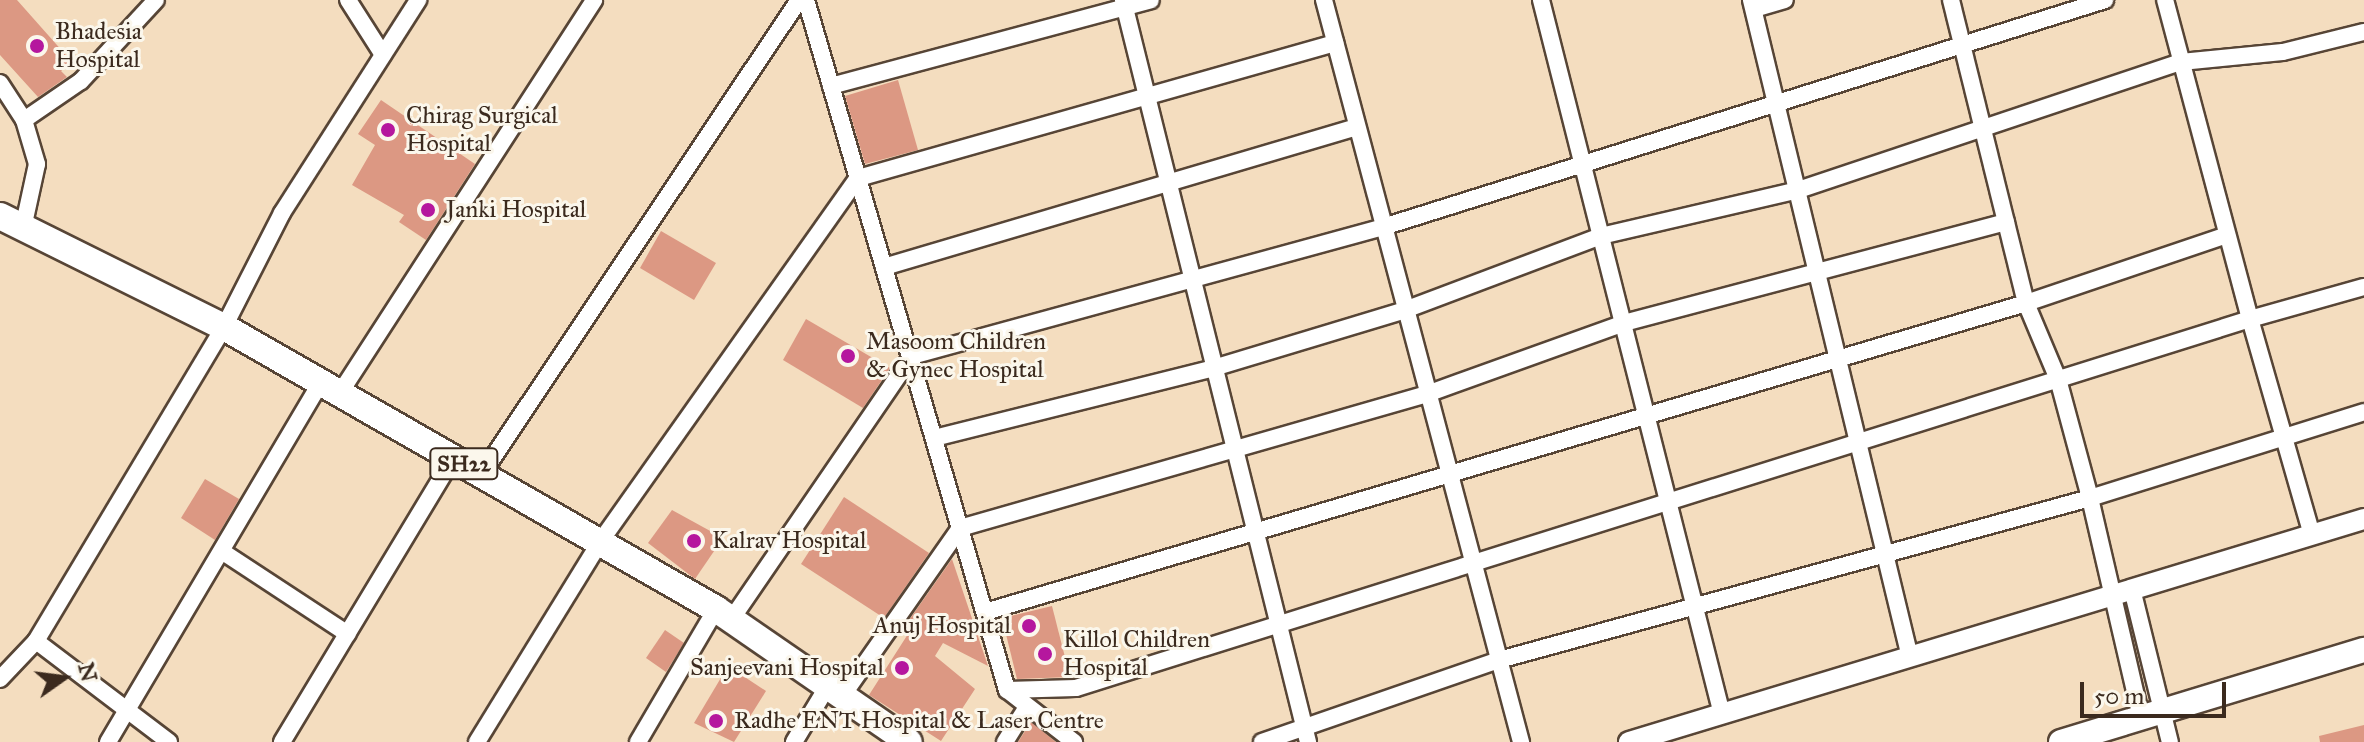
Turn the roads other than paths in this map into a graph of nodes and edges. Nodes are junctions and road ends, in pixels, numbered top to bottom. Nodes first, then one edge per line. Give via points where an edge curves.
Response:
1 (156, 0) edge
2 (348, 0) edge
3 (418, 0) edge
4 (594, 0) edge
5 (799, 0) edge
6 (806, 0) edge
7 (1151, 0) edge
8 (1324, 0) edge
9 (1541, 0) edge
10 (1785, 0) edge
11 (1951, 0) edge
12 (2105, 0) edge
13 (2165, 0) edge
14 (1124, 5) edge
15 (1752, 5) edge
16 (2364, 32) edge
17 (1335, 43) junction
18 (1962, 43) junction
19 (383, 55) junction
20 (2181, 62) junction
21 (0, 83) edge
22 (831, 86) junction
23 (1776, 100) junction
24 (1147, 102) junction
25 (24, 120) junction
26 (1357, 127) junction
27 (1983, 130) junction
28 (1582, 160) junction
29 (858, 178) junction
30 (1166, 180) junction
31 (1798, 190) junction
32 (12, 222) edge
33 (2006, 222) junction
34 (1383, 227) junction
35 (2227, 235) junction
36 (1601, 236) junction
37 (884, 267) junction
38 (1818, 272) junction
39 (1188, 275) junction
40 (2364, 287) edge
41 (2026, 303) junction
42 (1405, 310) junction
43 (2250, 319) junction
44 (1624, 323) junction
45 (224, 327) junction
46 (912, 356) junction
47 (1839, 358) junction
48 (1210, 369) junction
49 (2058, 379) junction
50 (331, 387) junction
51 (1427, 394) junction
52 (2364, 412) edge
53 (1648, 417) junction
54 (2283, 435) junction
55 (934, 438) junction
56 (1860, 442) junction
57 (1229, 447) junction
58 (453, 458) junction
59 (482, 474) junction
60 (1449, 477) junction
61 (2090, 498) junction
62 (1670, 501) junction
63 (2364, 519) edge
64 (960, 528) junction
65 (1252, 534) junction
66 (2312, 535) junction
67 (600, 542) junction
68 (223, 552) junction
69 (1887, 555) junction
70 (1472, 563) junction
71 (2122, 592) junction
72 (1695, 603) junction
73 (985, 612) junction
74 (724, 614) junction
75 (1277, 624) junction
76 (348, 634) junction
77 (36, 641) junction
78 (2364, 650) edge
79 (1910, 657) junction
80 (1499, 660) junction
81 (0, 679) edge
82 (1007, 690) junction
83 (833, 694) junction
84 (1026, 709) junction
85 (1722, 714) junction
86 (2152, 714) junction
87 (128, 715) junction
88 (1306, 735) edge
89 (2099, 736) edge
90 (108, 742) edge
91 (169, 742) edge
92 (282, 742) edge
93 (477, 742) edge
94 (638, 742) edge
95 (794, 742) edge
96 (909, 742) edge
97 (1005, 742) edge
98 (1074, 742) edge
99 (1262, 742) edge
100 (1521, 742) edge
101 (1629, 742) edge
102 (2061, 742) edge
103 (2170, 742) edge

1 - 25 street via 81,81
2 - 19 street
3 - 19 street
4 - 50 street
5 - 59 street
6 - 22 street
7 - 14 street
8 - 17 street
9 - 28 street
10 - 15 street
11 - 18 street
12 - 18 street
13 - 20 street
14 - 22 street
14 - 24 street
15 - 23 street
16 - 20 street via 2283,52
17 - 24 street
17 - 26 street
18 - 23 street
18 - 27 street
19 - 45 street via 282,213
20 - 27 street
20 - 35 street
21 - 25 street
22 - 29 street
23 - 28 street
23 - 31 street
24 - 29 street
24 - 30 street
25 - 32 street via 37,164
26 - 30 street
26 - 34 street
27 - 31 street
27 - 33 street
28 - 34 street
28 - 36 street
29 - 37 street
29 - 67 street
30 - 37 street
30 - 39 street
31 - 36 street
31 - 38 street
32 - 45 main road, SH22
33 - 38 street
33 - 41 street
34 - 39 street
34 - 42 street
35 - 41 street
35 - 43 street
36 - 42 street
36 - 44 street
37 - 46 street
38 - 44 street
38 - 47 street
39 - 46 street
39 - 48 street
40 - 43 street
41 - 47 street
41 - 49 street
42 - 48 street
42 - 51 street
43 - 49 street
43 - 54 street
44 - 51 street
44 - 53 street
45 - 50 main road, SH22
45 - 77 street
46 - 55 street
46 - 74 street
47 - 53 street
47 - 56 street
48 - 55 street
48 - 57 street
49 - 56 street
49 - 61 street
50 - 58 main road, SH22
50 - 68 street
51 - 57 street
51 - 60 street
52 - 54 street
53 - 60 street
53 - 62 street
54 - 61 street
54 - 66 street
55 - 64 street
56 - 62 street
56 - 69 street
57 - 64 street
57 - 65 street
58 - 59 main road, SH22
58 - 76 street
59 - 67 main road, SH22
60 - 65 street
60 - 70 street
61 - 69 street
61 - 71 street
62 - 70 street
62 - 72 street
63 - 66 street
64 - 73 street
64 - 83 street
65 - 73 street
65 - 75 street
66 - 71 street
67 - 74 main road, SH22
67 - 93 street
68 - 76 street
68 - 87 street
69 - 72 street
69 - 79 street
70 - 75 street
70 - 80 street
71 - 79 street
71 - 86 street
72 - 80 street
72 - 85 street
73 - 82 street
74 - 83 main road, SH22
74 - 94 street
75 - 82 street via 1076,688
75 - 88 street
76 - 92 street
77 - 81 street
77 - 87 street
78 - 86 main road
79 - 85 street
80 - 88 street
80 - 100 street
82 - 84 street
83 - 95 street
83 - 96 main road, SH22
84 - 97 street
84 - 98 street
85 - 101 street
86 - 89 main road
86 - 103 street
87 - 90 street
87 - 91 street
88 - 99 street
89 - 102 main road

